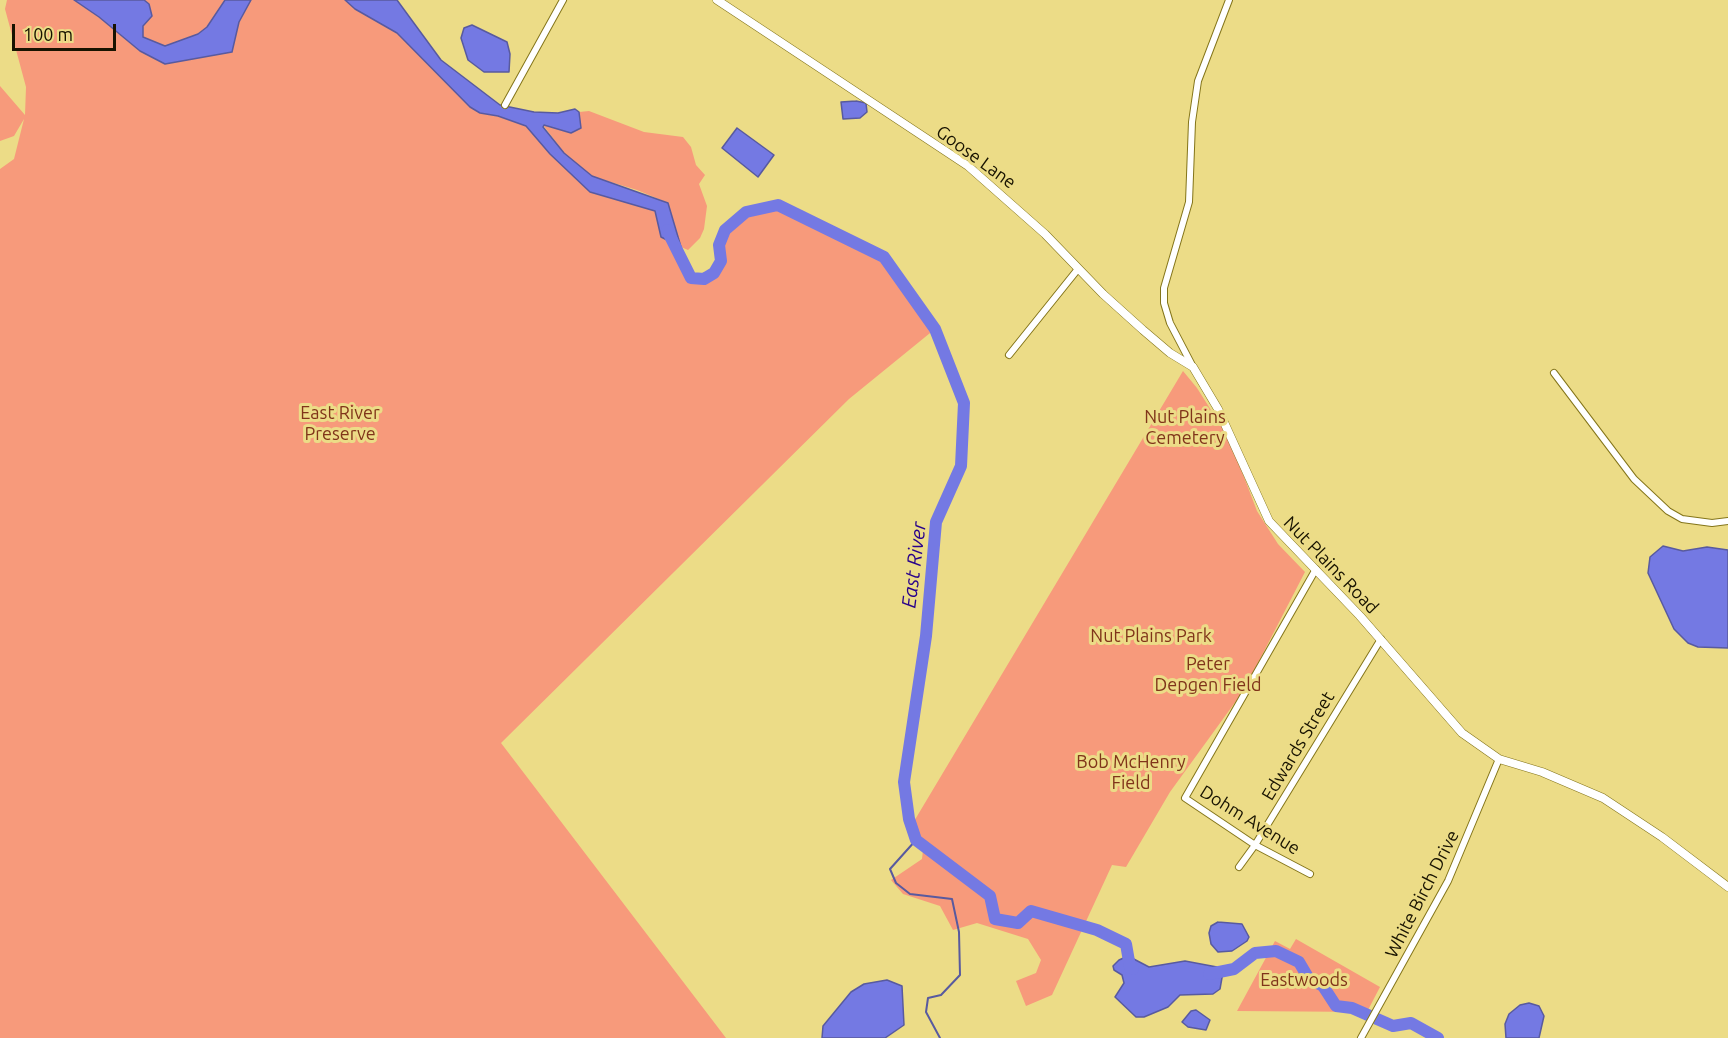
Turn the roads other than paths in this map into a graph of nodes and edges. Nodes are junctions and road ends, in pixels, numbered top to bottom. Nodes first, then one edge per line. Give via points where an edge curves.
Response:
1 (563, 0) edge
2 (717, 0) edge
3 (1229, 0) edge
4 (505, 105) dead end
5 (1078, 268) junction
6 (1009, 355) dead end
7 (1193, 367) junction
8 (1554, 373) dead end
9 (1728, 521) edge
10 (1316, 569) junction
11 (1381, 639) junction
12 (1500, 759) junction
13 (1255, 845) junction
14 (1239, 867) dead end
15 (1310, 874) dead end
16 (1728, 887) edge
17 (1363, 1035) edge

1 - 4 street
2 - 5 street, Goose Lane via 993,184
3 - 7 street, Nut Plains Road via 1198,81 1191,122 1189,202 1164,288 1170,323
5 - 6 street
5 - 7 street, Goose Lane via 1150,336
7 - 10 street, Nut Plains Road via 1218,409 1269,521
8 - 9 street via 1635,479 1668,511 1682,519
10 - 11 street, Nut Plains Road
10 - 13 street, Dohm Avenue via 1185,798
11 - 12 street, Nut Plains Road via 1462,733
11 - 13 street, Edwards Street
12 - 16 street, Nut Plains Road via 1603,798
12 - 17 street, White Birch Drive via 1460,858
13 - 14 street, Edwards Street
13 - 15 street, Dohm Avenue

